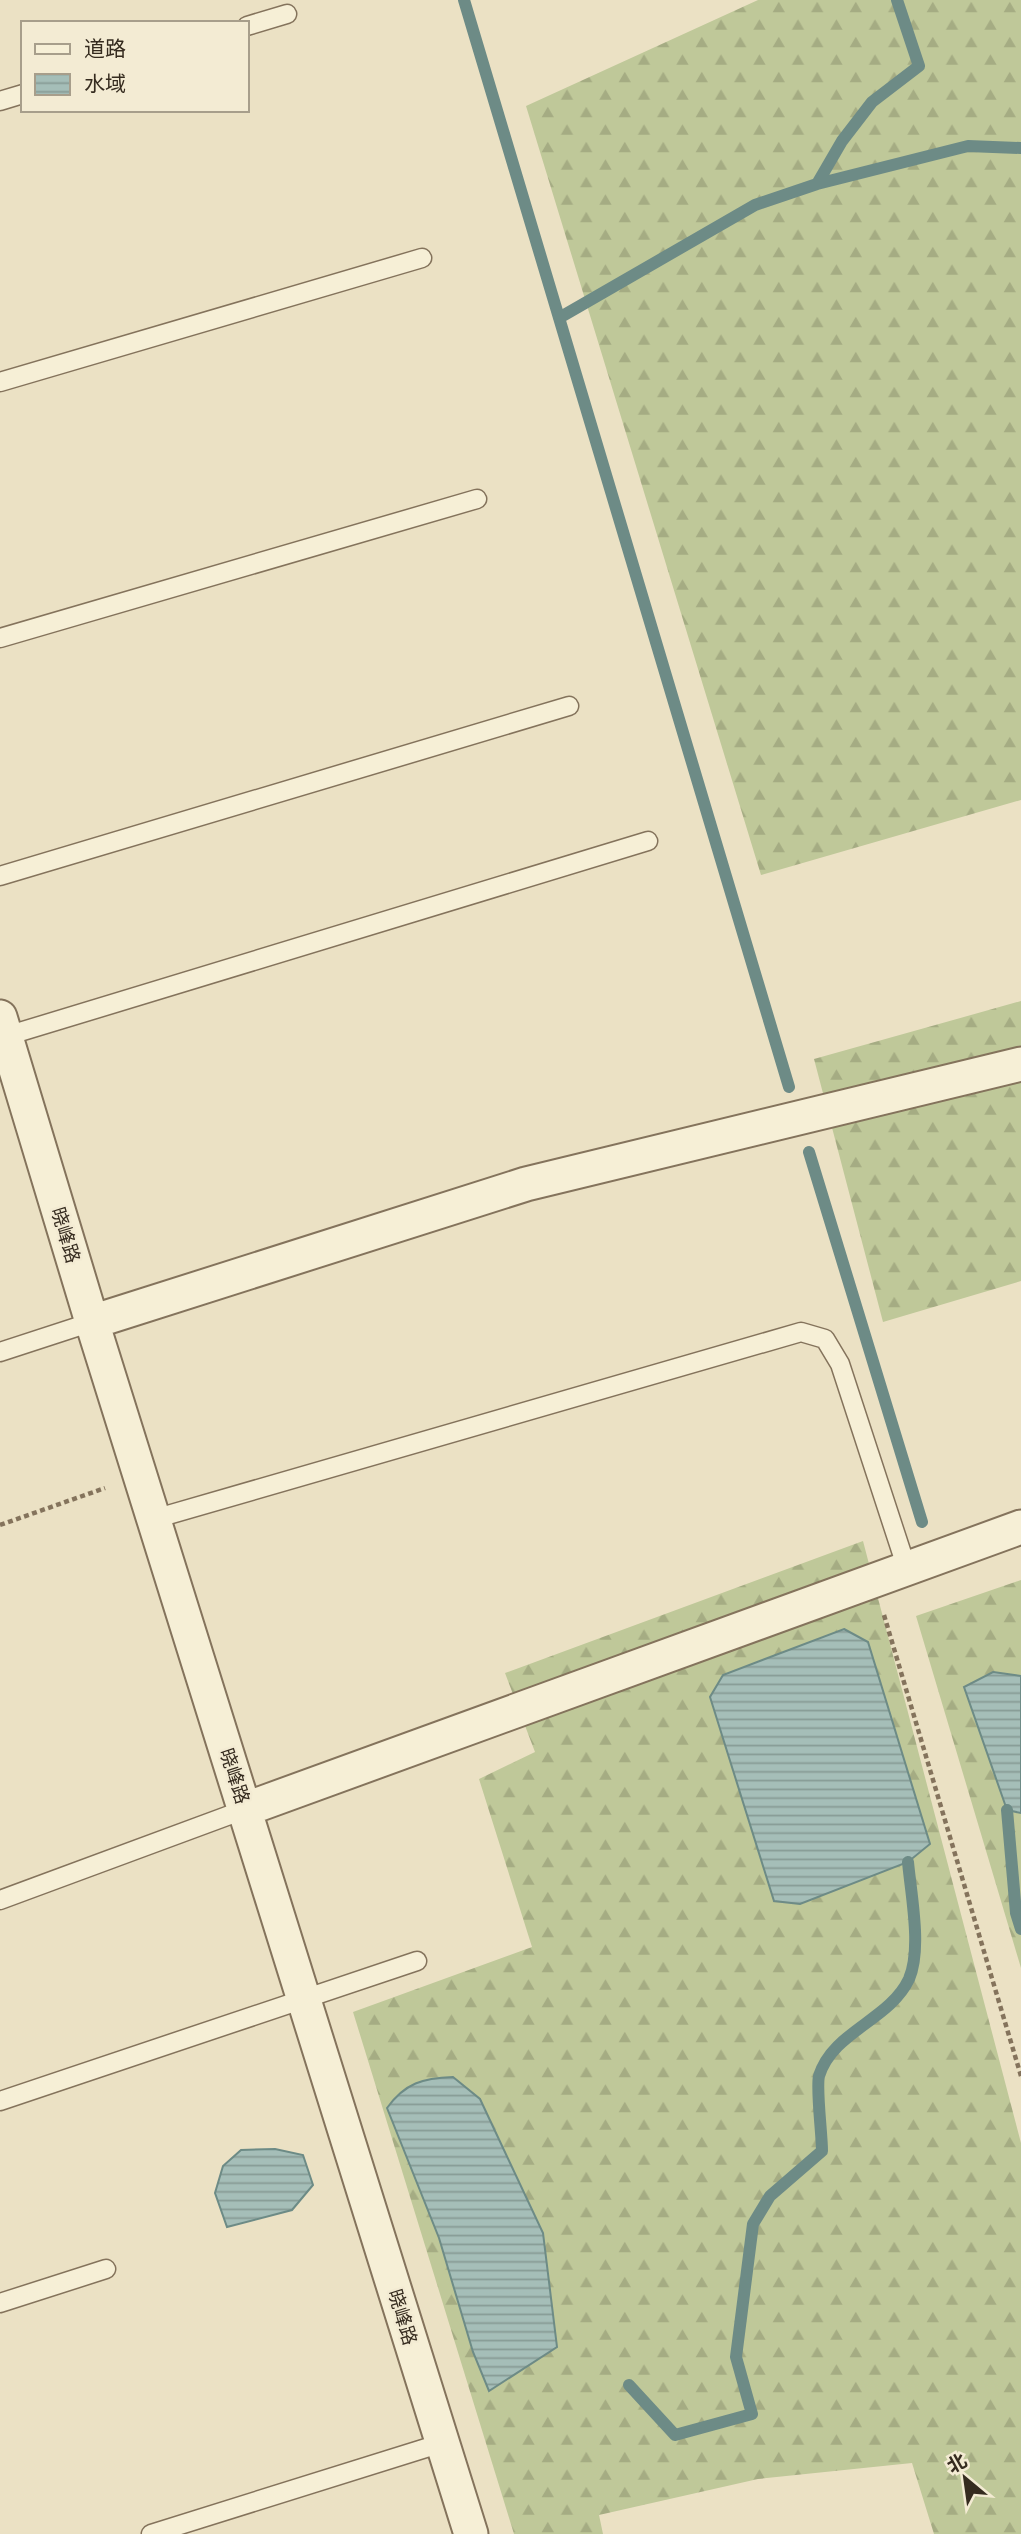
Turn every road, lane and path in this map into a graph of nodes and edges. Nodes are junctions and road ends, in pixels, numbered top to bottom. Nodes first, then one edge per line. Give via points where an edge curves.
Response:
1 (287, 14) dead end
2 (248, 26) edge
3 (21, 95) edge
4 (0, 101) edge
5 (422, 258) dead end
6 (0, 382) edge
7 (477, 499) dead end
8 (0, 638) edge
9 (569, 706) dead end
10 (648, 842) dead end
11 (0, 876) edge
12 (2, 1030) edge
13 (1021, 1064) edge
14 (92, 1322) junction
15 (0, 1352) edge
16 (141, 1476) junction
17 (154, 1519) junction
18 (0, 1525) edge
19 (1021, 1527) edge
20 (907, 1569) junction
21 (874, 1581) junction
22 (246, 1809) junction
23 (0, 1900) edge
24 (417, 1961) dead end
25 (305, 1999) junction
26 (1021, 2076) edge
27 (0, 2101) edge
28 (106, 2269) dead end
29 (0, 2303) edge
30 (442, 2443) junction
31 (151, 2534) edge
32 (471, 2534) edge

1 - 2 lane
3 - 4 lane
5 - 6 lane
7 - 8 lane
9 - 11 lane
10 - 12 lane
12 - 14 street, 晓峰路
13 - 14 street via 526,1184
14 - 15 lane
14 - 16 street, 晓峰路
16 - 17 street, 晓峰路
16 - 18 path
17 - 20 lane via 801,1332 825,1339 839,1364
17 - 22 street, 晓峰路
19 - 20 street
20 - 21 street
21 - 22 street
21 - 26 path
22 - 23 lane
22 - 25 street, 晓峰路
24 - 25 lane
25 - 27 lane
25 - 30 street, 晓峰路
28 - 29 lane
30 - 31 lane
30 - 32 street, 晓峰路

